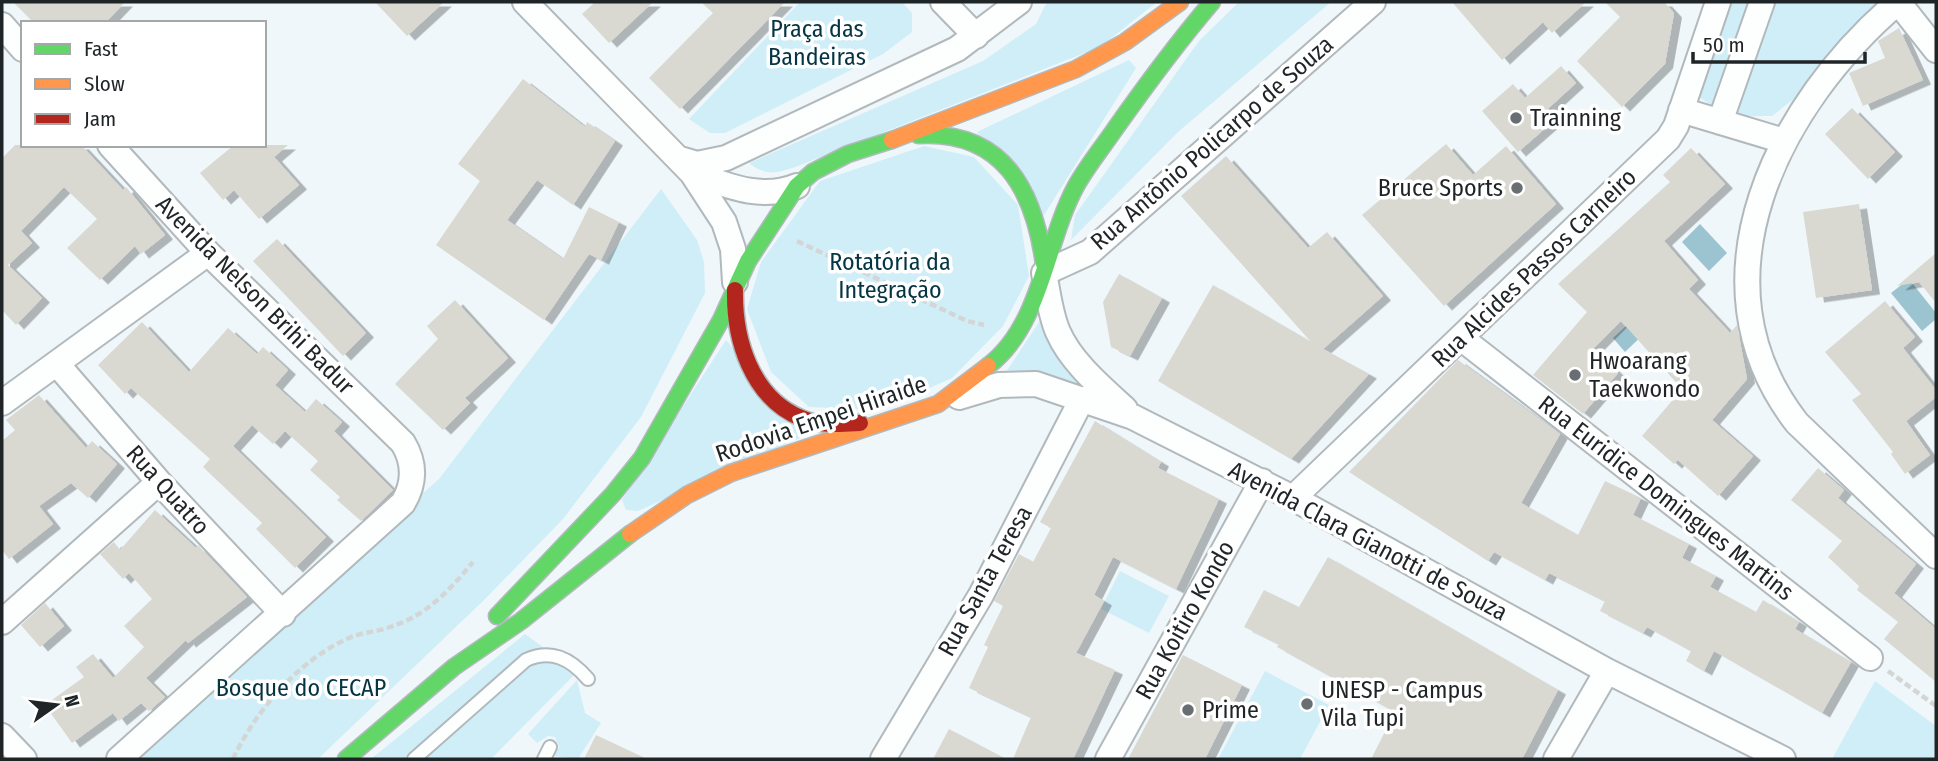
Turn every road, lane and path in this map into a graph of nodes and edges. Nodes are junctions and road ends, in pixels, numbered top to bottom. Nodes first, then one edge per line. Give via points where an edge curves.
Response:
1 (525, 2) edge
2 (943, 2) edge
3 (1019, 2) edge
4 (1180, 2) edge
5 (1212, 2) edge
6 (1373, 2) edge
7 (1718, 2) edge
8 (1762, 2) edge
9 (1898, 2) edge
10 (2, 26) edge
11 (976, 36) junction
12 (21, 47) edge
13 (1936, 50) edge
14 (1681, 110) junction
15 (1720, 122) junction
16 (894, 139) junction
17 (1784, 141) junction
18 (112, 147) edge
19 (686, 166) junction
20 (797, 186) junction
21 (768, 227) junction
22 (208, 253) junction
23 (1044, 273) junction
24 (735, 287) junction
25 (967, 321) dead end
26 (1461, 338) junction
27 (57, 364) junction
28 (1082, 399) junction
29 (2, 403) edge
30 (938, 404) junction
31 (901, 417) junction
32 (1133, 417) junction
33 (1262, 481) junction
34 (159, 482) junction
35 (1293, 498) junction
36 (1936, 556) edge
37 (473, 562) dead end
38 (283, 614) junction
39 (2, 622) edge
40 (1870, 658) joint
41 (454, 667) junction
42 (1607, 671) junction
43 (588, 679) dead end
44 (1936, 706) edge
45 (2, 736) edge
46 (24, 759) edge
47 (119, 759) edge
48 (233, 759) edge
49 (346, 759) edge
50 (414, 759) edge
51 (883, 759) edge
52 (1108, 759) edge
53 (1556, 759) edge
54 (1783, 759) edge

1 - 19 street
2 - 11 street
3 - 11 street
4 - 16 main road, Rodovia Empei Hiraide via 1125,42 1076,69
5 - 23 main road, Rodovia Empei Hiraide via 1155,72 1077,184 1060,219
6 - 23 street, Rua Antônio Policarpo de Souza via 1090,253
7 - 14 street, Rua Alcides Passos Carneiro
8 - 15 street
9 - 13 street
9 - 17 street via 1831,67
10 - 12 street
11 - 19 street via 726,158
14 - 15 street
14 - 26 street, Rua Alcides Passos Carneiro via 1668,139
15 - 17 street
16 - 20 main road, Rodovia Empei Hiraide via 828,162
16 - 23 main road via 948,133 996,156 1029,198 1041,239
17 - 36 street via 1747,248 1748,299 1760,360 1797,423
18 - 22 street, Avenida Nelson Brihi Badur
19 - 20 street via 743,190 784,191
19 - 24 street via 717,207 731,240
20 - 21 main road, Rodovia Empei Hiraide
21 - 24 main road, Rodovia Empei Hiraide
21 - 25 path
22 - 27 street
22 - 38 street, Avenida Nelson Brihi Badur via 409,452 412,476 403,503
23 - 30 main road, Rodovia Empei Hiraide via 1031,309 1005,350
23 - 32 street via 1062,340 1090,376
24 - 31 main road via 733,312 741,347 759,380 786,410 801,418 837,424
24 - 41 main road, Rodovia Empei Hiraide via 722,320 629,476 515,595
26 - 35 street, Rua Alcides Passos Carneiro
26 - 40 street, Rua Euridice Domingues Martins
27 - 29 street
27 - 34 street, Rua Quatro
28 - 30 street, Avenida Clara Gianotti de Souza via 1035,384 1018,384
28 - 32 street, Avenida Clara Gianotti de Souza
28 - 51 street, Rua Santa Teresa via 981,595
30 - 31 main road, Rodovia Empei Hiraide
31 - 41 main road, Rodovia Empei Hiraide via 731,473 687,495
32 - 33 street, Avenida Clara Gianotti de Souza
33 - 35 street, Avenida Clara Gianotti de Souza
33 - 52 street, Rua Koitiro Kondo
34 - 38 street, Rua Quatro
34 - 39 street
35 - 42 street, Avenida Clara Gianotti de Souza
37 - 48 path via 447,593 418,616 349,638 312,660 273,695
38 - 47 street
40 - 44 path
41 - 49 main road, Rodovia Empei Hiraide
42 - 53 street
42 - 54 street, Avenida Clara Gianotti de Souza
43 - 50 lane via 565,658 540,654 526,660
45 - 46 street

